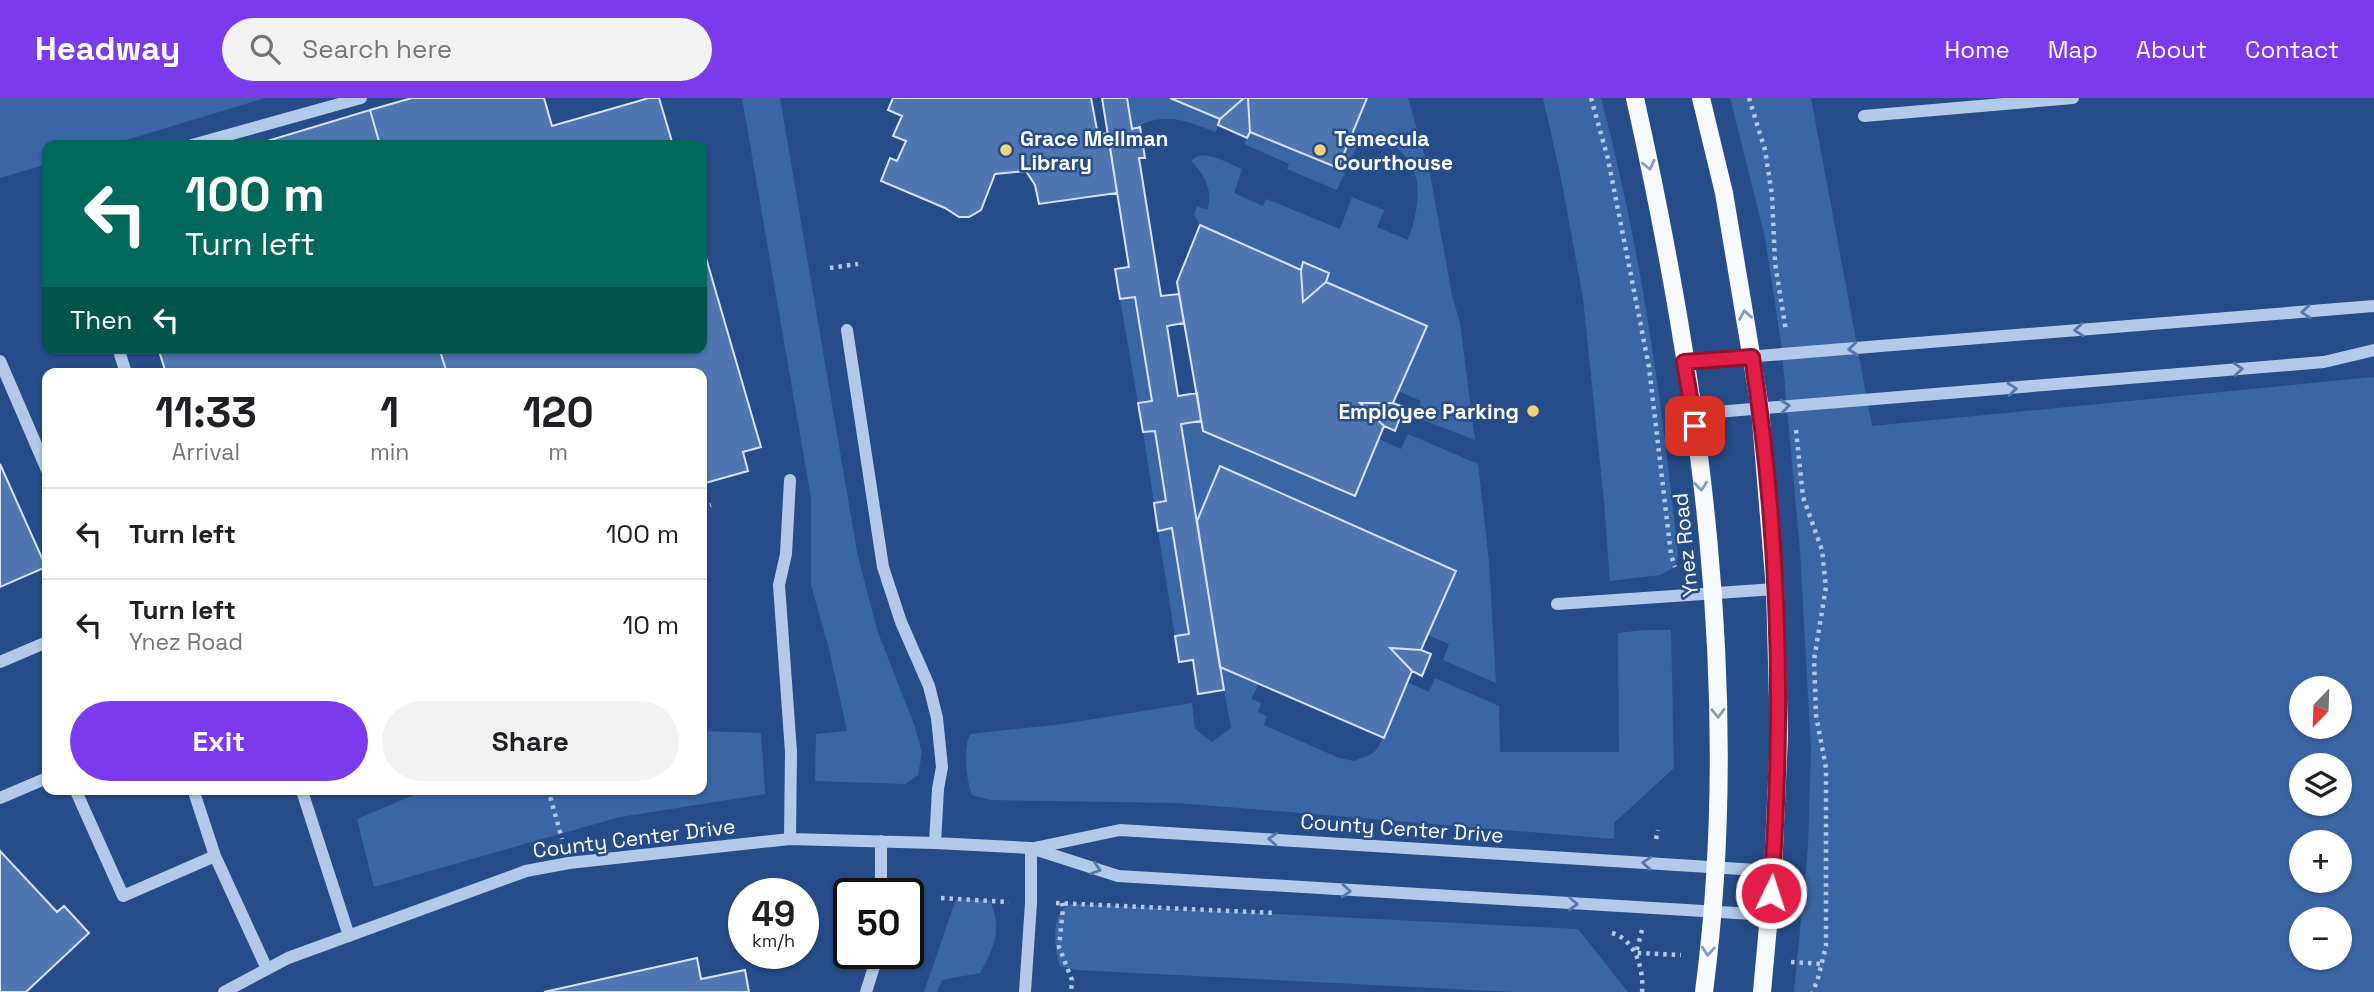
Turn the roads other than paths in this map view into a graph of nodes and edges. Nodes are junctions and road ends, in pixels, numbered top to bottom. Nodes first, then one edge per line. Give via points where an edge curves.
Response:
1 (361, 98) edge
2 (1634, 98) edge
3 (1701, 98) edge
4 (2073, 98) edge
5 (1864, 117) dead end
6 (210, 140) edge
7 (2374, 306) edge
8 (847, 330) dead end
9 (2374, 350) edge
10 (1752, 357) junction
11 (0, 361) edge
12 (1684, 362) junction
13 (1760, 408) junction
14 (1692, 414) junction
15 (42, 458) edge
16 (790, 480) dead end
17 (1775, 589) junction
18 (1713, 593) junction
19 (1557, 604) dead end
20 (42, 644) edge
21 (0, 662) edge
22 (42, 780) edge
23 (78, 795) edge
24 (195, 795) edge
25 (303, 795) edge
26 (0, 798) edge
27 (790, 838) junction
28 (881, 841) junction
29 (934, 842) junction
30 (1031, 848) junction
31 (215, 856) junction
32 (1715, 867) junction
33 (1773, 871) junction
34 (881, 878) edge
35 (1711, 911) junction
36 (1770, 915) junction
37 (349, 936) junction
38 (267, 969) junction
39 (873, 969) edge
40 (224, 992) edge
41 (866, 992) edge
42 (1026, 992) edge
43 (1704, 992) edge
44 (1762, 992) edge

1 - 6 street
2 -> 12 main road, Ynez Road via 1660,213
10 -> 3 main road via 1724,194
4 - 5 street
7 -> 10 street
8 - 29 street via 883,567 937,718 942,767
13 -> 9 street via 2311,363
10 - 12 street
10 - 13 main road
11 - 15 street
12 - 14 main road, Ynez Road
13 - 14 street
13 - 17 main road
14 -> 18 main road, Ynez Road
16 - 27 street via 786,554 779,585 791,752
17 - 18 street
17 - 33 main road via 1779,735
18 - 19 street
18 -> 32 main road, Ynez Road via 1719,748
20 - 21 street
22 - 26 street
23 - 31 street via 123,896
24 - 31 street
25 - 37 street
27 - 28 street, County Center Drive
27 - 37 street, County Center Drive via 526,871
28 - 29 street, County Center Drive
28 - 34 street
29 - 30 street, County Center Drive
32 -> 30 street, County Center Drive via 1119,830
30 -> 35 street, County Center Drive via 1118,876
30 - 42 street
31 - 38 street
32 - 33 street, County Center Drive
32 - 35 main road, Ynez Road
33 - 36 main road
35 - 36 street, County Center Drive
35 -> 43 main road, Ynez Road
36 - 44 main road
37 - 38 street, County Center Drive
38 - 40 street, County Center Drive
39 - 41 street

